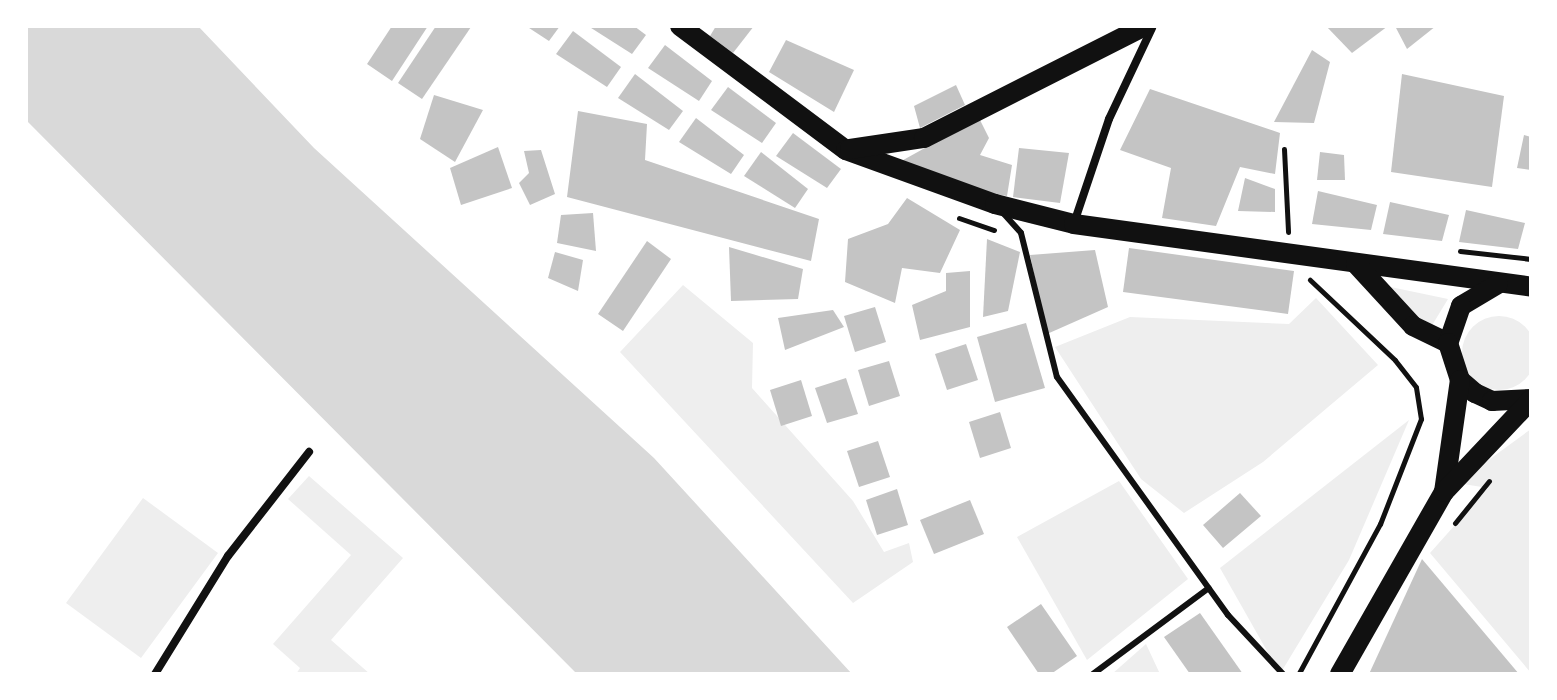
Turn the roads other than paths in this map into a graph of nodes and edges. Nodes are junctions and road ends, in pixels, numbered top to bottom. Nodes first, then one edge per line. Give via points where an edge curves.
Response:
1 (680, 26) edge
2 (1145, 26) edge
3 (1153, 26) edge
4 (846, 150) junction
5 (995, 204) junction
6 (1074, 224) junction
7 (1356, 264) junction
8 (1523, 285) edge
9 (1448, 343) junction
10 (1460, 380) junction
11 (1531, 400) edge
12 (309, 452) dead end
13 (1444, 492) junction
14 (1209, 588) junction
15 (155, 674) edge
16 (1093, 674) edge
17 (1283, 674) edge
18 (1340, 674) edge

1 - 4 main road
2 - 4 main road via 924,138
3 - 6 street via 1109,119
4 - 5 main road
5 - 6 main road
5 - 14 lane via 1021,233 1057,377
6 - 7 main road
7 - 8 main road
7 - 9 main road via 1413,326
8 - 9 main road via 1476,292 1451,323
9 - 10 main road
10 - 11 main road via 1492,401
10 - 13 main road
11 - 13 main road
12 - 15 street via 228,556
13 - 18 main road
14 - 16 lane
14 - 17 lane

